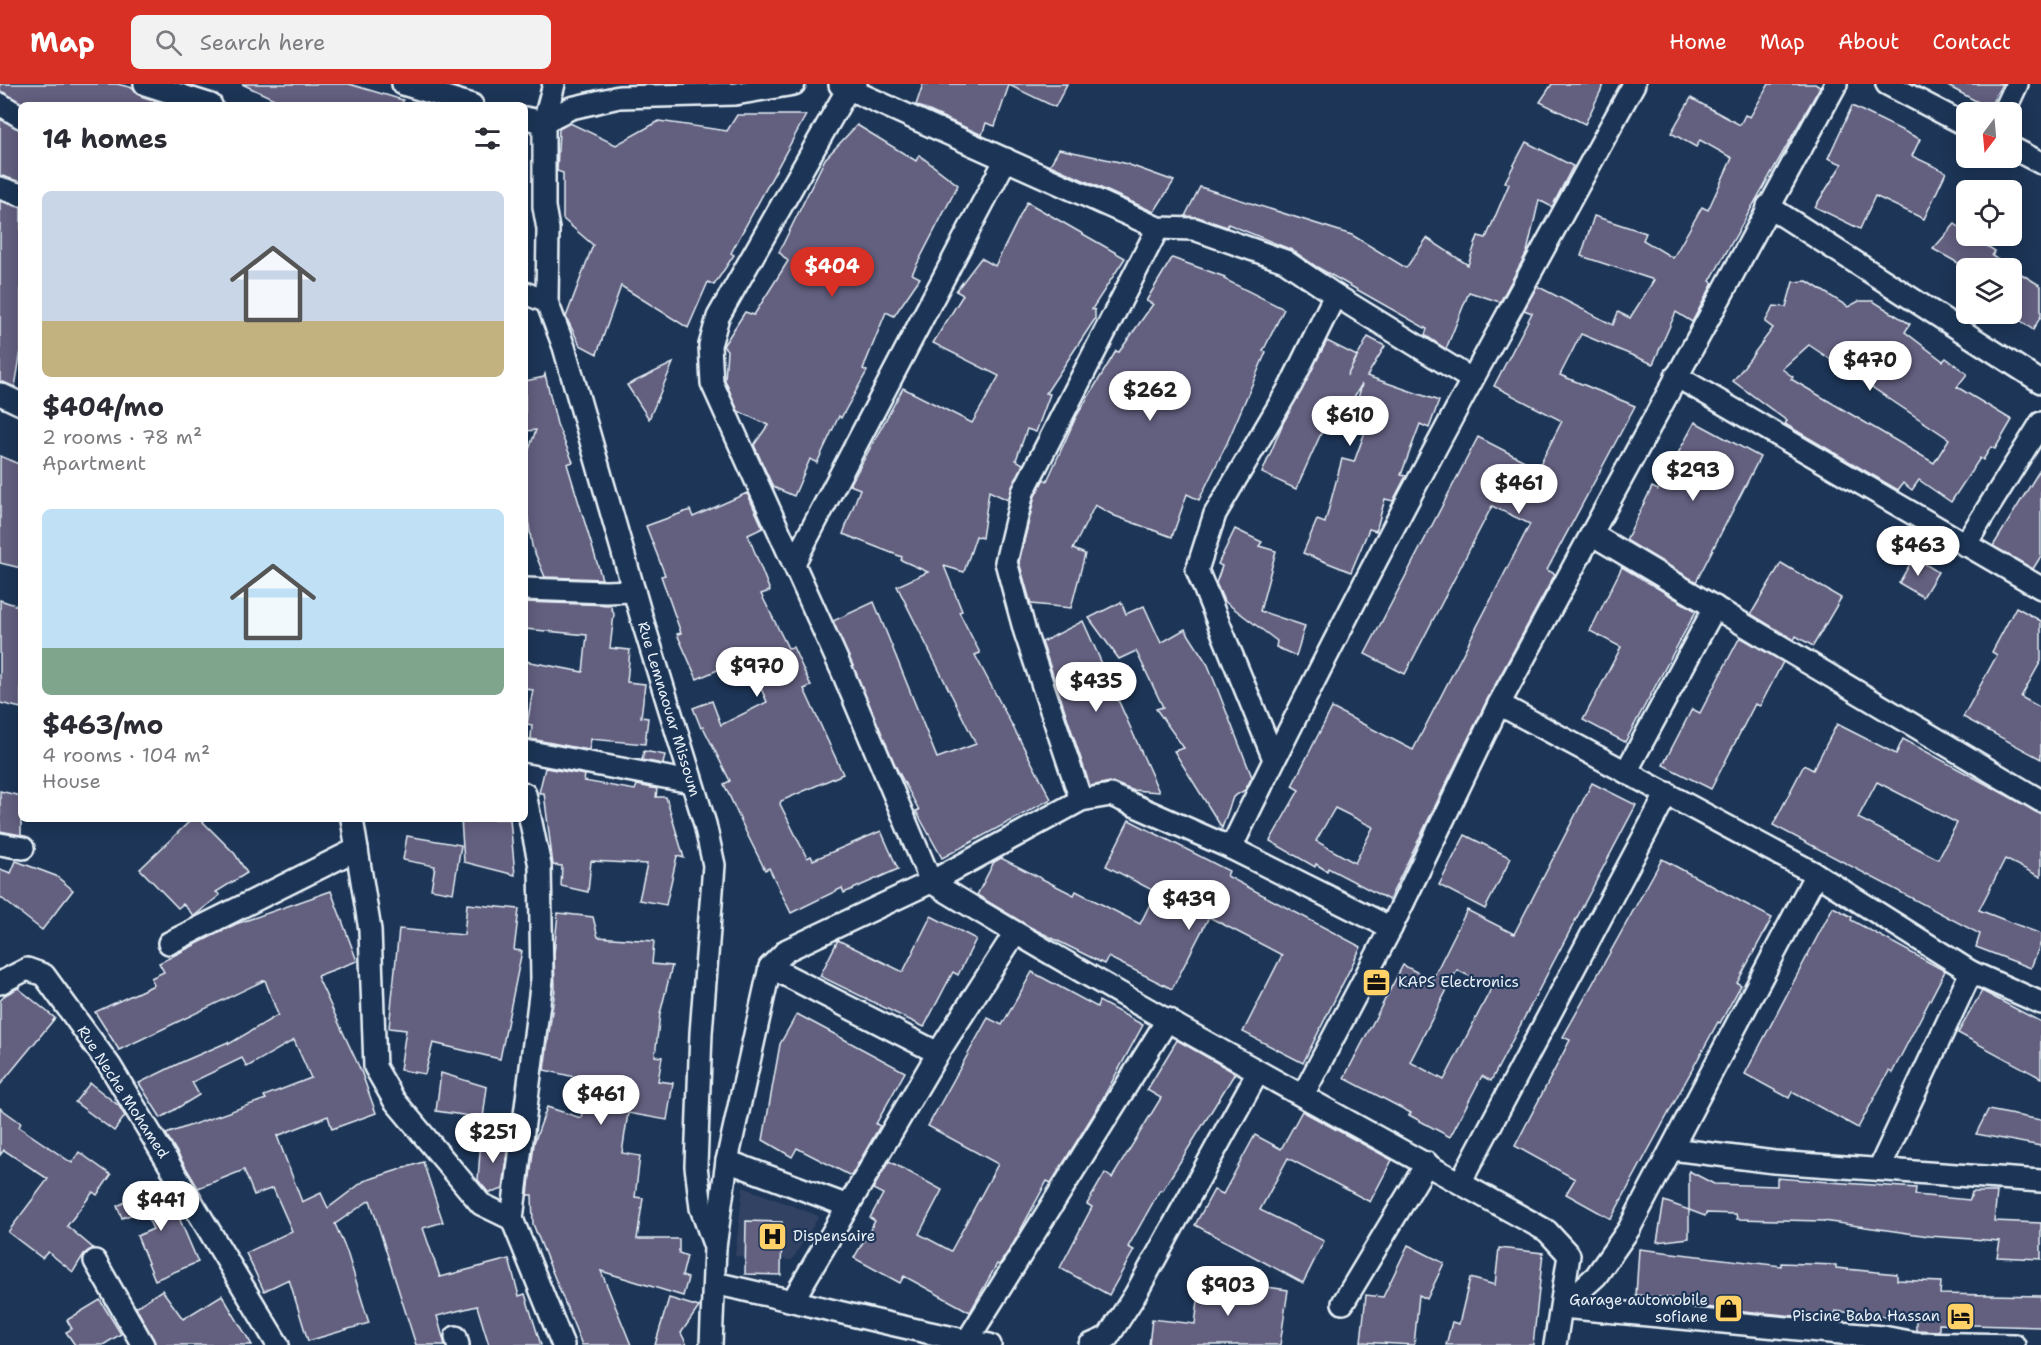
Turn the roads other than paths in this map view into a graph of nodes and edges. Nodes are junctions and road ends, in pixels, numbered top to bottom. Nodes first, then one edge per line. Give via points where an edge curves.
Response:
1 (146, 84) edge
2 (403, 84) edge
3 (554, 84) edge
4 (794, 84) edge
5 (1634, 84) edge
6 (1836, 84) edge
7 (1887, 84) edge
8 (2017, 84) edge
9 (848, 85) edge
10 (202, 102) edge
11 (462, 102) edge
12 (2009, 102) edge
13 (0, 104) edge
14 (18, 115) edge
15 (535, 120) edge
16 (1956, 120) edge
17 (2022, 153) edge
18 (1006, 159) junction
19 (2041, 163) edge
20 (0, 188) edge
21 (18, 194) edge
22 (534, 205) edge
23 (1768, 206) junction
24 (1158, 228) junction
25 (528, 294) edge
26 (1335, 295) junction
27 (547, 302) junction
28 (528, 307) edge
29 (1676, 376) junction
30 (1471, 379) junction
31 (2041, 382) edge
32 (0, 394) edge
33 (18, 403) edge
34 (2041, 423) edge
35 (1593, 535) junction
36 (1965, 545) junction
37 (794, 563) junction
38 (528, 588) edge
39 (2041, 588) edge
40 (634, 591) junction
41 (1715, 607) junction
42 (1499, 705) junction
43 (528, 752) edge
44 (1274, 759) junction
45 (1626, 772) junction
46 (691, 782) junction
47 (1667, 793) junction
48 (1081, 800) junction
49 (2041, 801) edge
50 (528, 808) edge
51 (352, 822) edge
52 (0, 844) edge
53 (23, 848) dead end
54 (1231, 848) junction
55 (357, 849) junction
56 (1816, 874) junction
57 (931, 882) junction
58 (1391, 928) junction
59 (1015, 933) junction
60 (169, 943) dead end
61 (770, 967) junction
62 (1971, 972) junction
63 (0, 983) edge
64 (2041, 1003) edge
65 (1168, 1019) junction
66 (938, 1053) junction
67 (1258, 1072) junction
68 (1303, 1095) junction
69 (1672, 1149) junction
70 (727, 1161) junction
71 (1427, 1162) junction
72 (1879, 1169) junction
73 (1461, 1181) junction
74 (2041, 1181) edge
75 (848, 1206) junction
76 (512, 1219) junction
77 (715, 1247) junction
78 (95, 1261) dead end
79 (714, 1283) junction
80 (793, 1300) junction
81 (1343, 1303) dead end
82 (1562, 1307) junction
83 (967, 1341) junction
84 (1915, 1344) edge
85 (143, 1345) edge
86 (278, 1345) edge
87 (563, 1345) edge
88 (711, 1345) edge
89 (990, 1345) edge
90 (1090, 1345) edge
91 (1556, 1345) edge
92 (2014, 1345) edge

1 - 10 street
2 - 11 street
3 - 15 street, Rue Lemnaouar Missoum
4 - 15 street via 735,94 619,97
5 - 30 street
6 - 23 street
7 - 16 street
8 - 12 street
9 - 18 street
9 - 37 street via 718,317 710,345 712,382
13 - 14 street
15 - 22 street, Rue Lemnaouar Missoum
17 - 19 street
18 - 24 street
18 - 37 street
20 - 21 street
22 - 27 street, Rue Lemnaouar Missoum via 548,229
23 - 29 street
23 - 31 street
24 - 26 street via 1194,229 1285,261
24 - 48 street via 1023,492 1006,562
25 - 27 street
26 - 30 street
26 - 44 street via 1291,385 1215,514 1197,570
27 - 28 street
27 - 40 street, Rue Lemnaouar Missoum via 564,347
29 - 35 street
29 - 36 street
30 - 44 street
32 - 33 street
34 - 36 street
35 - 41 street
35 - 42 street
36 - 39 street
37 - 57 street
38 - 40 street
40 - 46 street, Rue Lemnaouar Missoum
41 - 45 street
41 - 49 street
42 - 45 street
42 - 58 street
43 - 46 street
44 - 54 street
45 - 47 street
46 - 77 street, Rue Lemnaouar Missoum via 714,865 696,1166 701,1208
47 - 56 street
47 - 73 street
48 - 54 street via 1111,795
48 - 57 street
50 - 76 street via 540,866 542,979
51 - 55 street
52 - 53 street
54 - 58 street
55 - 60 street
55 - 76 street via 370,930 375,1067 394,1100 481,1204
56 - 62 street
56 - 69 street
57 - 59 street
57 - 61 street via 787,950
58 - 68 street
59 - 65 street
59 - 66 street
61 - 66 street
61 - 70 street
62 - 64 street
62 - 72 street
63 - 86 street, Rue Neche Mohamed via 27,969 44,975 110,1066
65 - 67 street
65 - 83 street
66 - 75 street
67 - 68 street
67 - 90 street via 1135,1295 1108,1337
68 - 71 street
69 - 72 street via 1774,1162
69 - 82 street via 1629,1229 1596,1276
70 - 75 street
70 - 77 street
71 - 73 street
71 - 81 street
72 - 74 street
73 - 82 street via 1547,1231 1569,1255
75 - 80 street
76 - 87 street
77 - 79 street, Rue Lemnaouar Missoum
78 - 85 street
79 - 80 street
79 - 88 street, Rue Lemnaouar Missoum
80 - 83 street
82 - 84 street via 1883,1337
82 - 91 street
83 - 89 street
84 - 92 street

